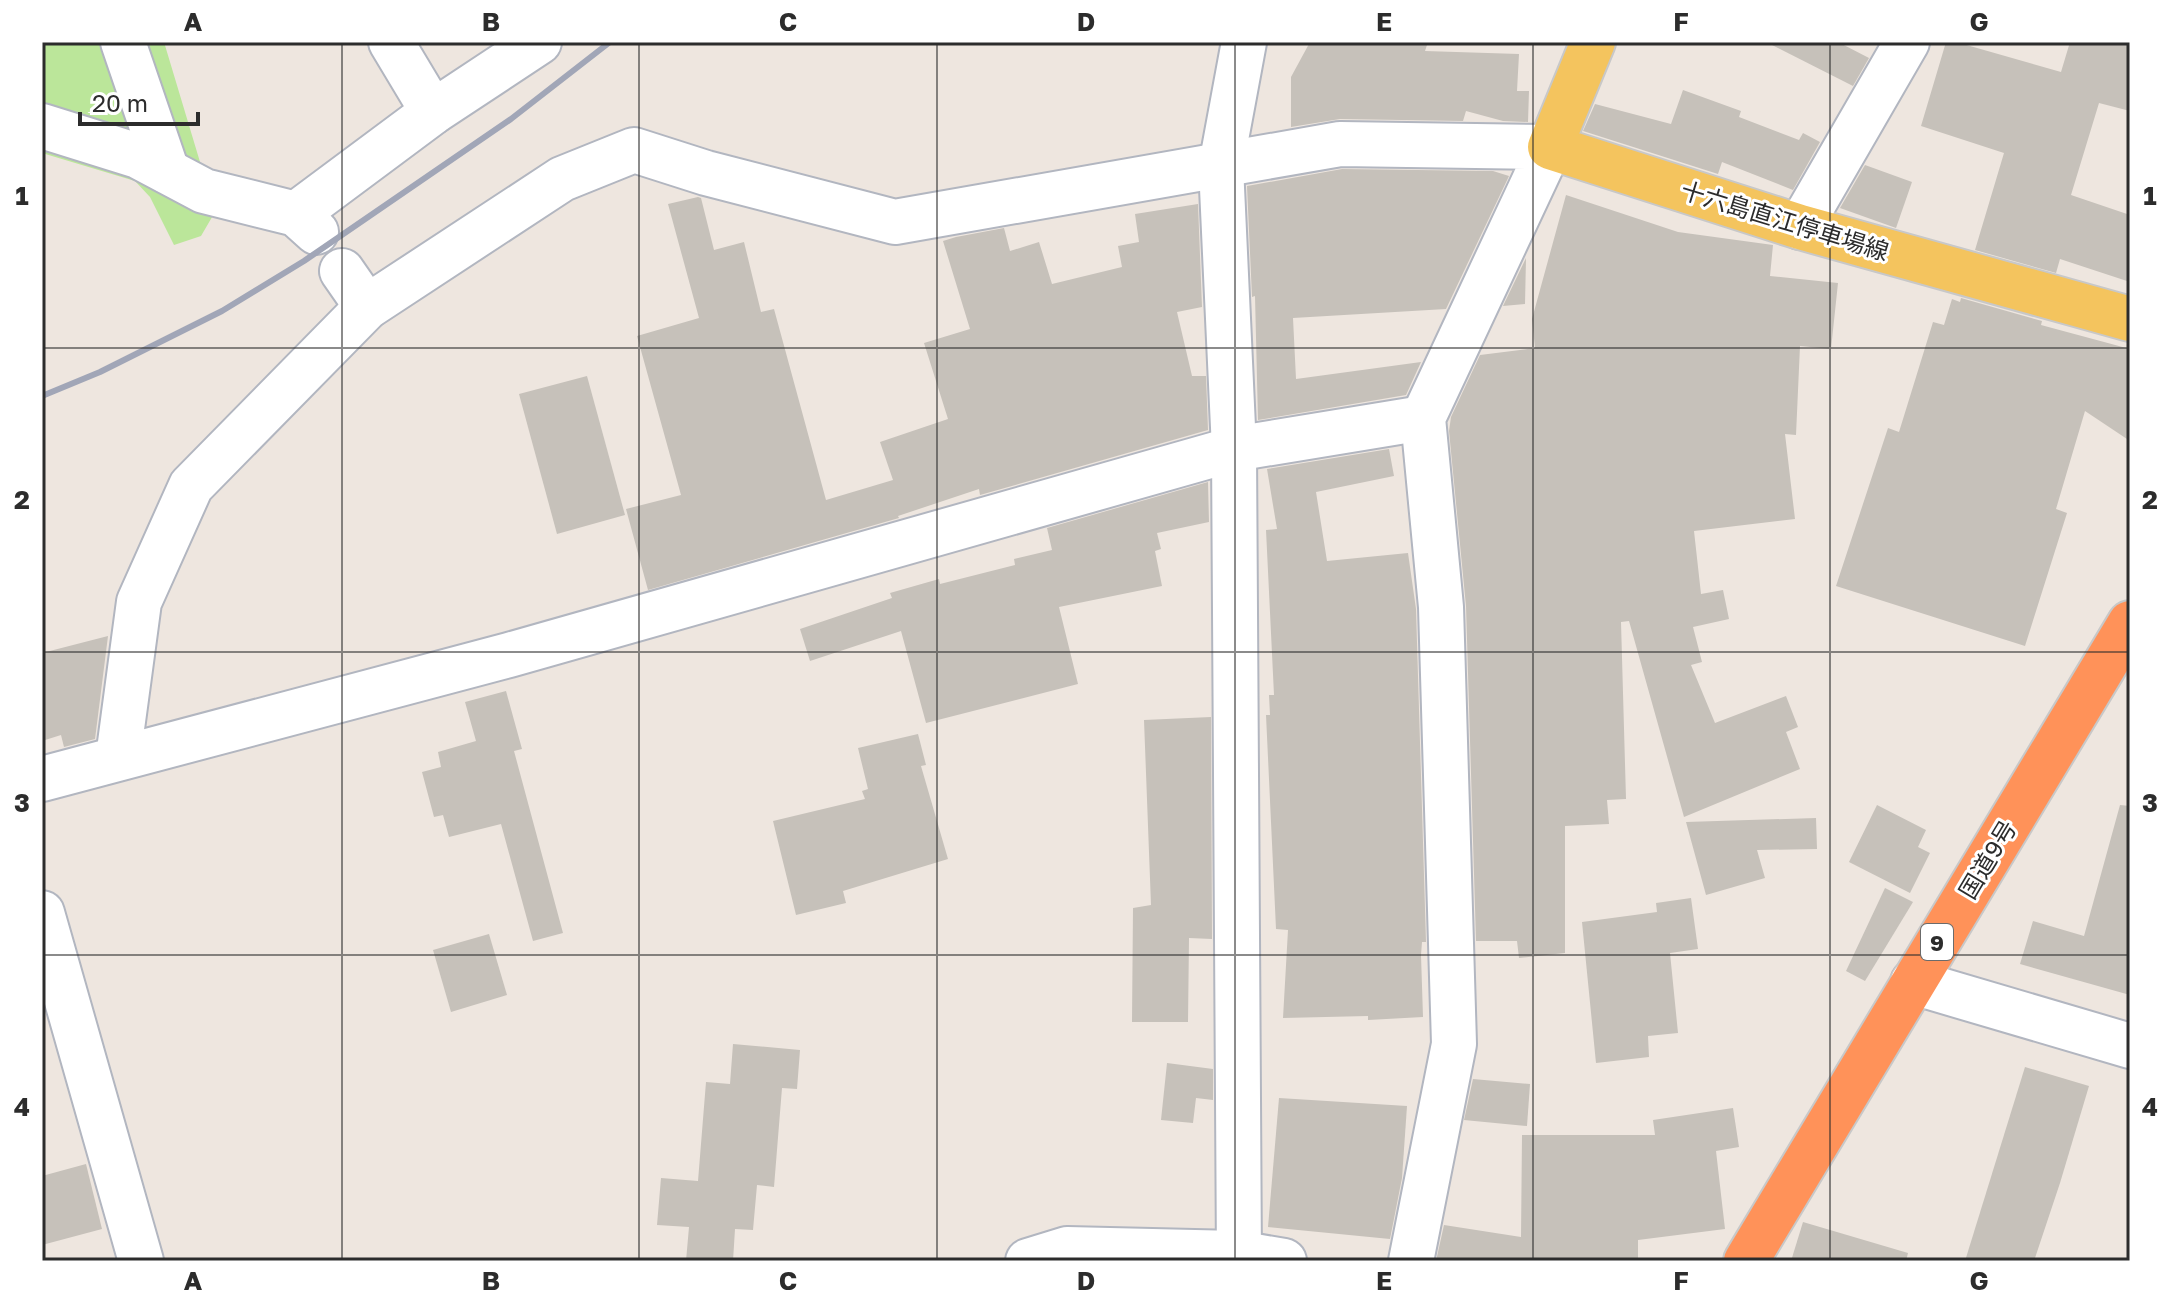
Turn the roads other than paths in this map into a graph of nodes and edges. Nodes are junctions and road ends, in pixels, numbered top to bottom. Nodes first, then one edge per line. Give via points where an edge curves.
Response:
1 (123, 42) edge
2 (391, 42) edge
3 (539, 42) edge
4 (1244, 42) edge
5 (1593, 42) edge
6 (1907, 42) edge
7 (433, 112) junction
8 (42, 126) edge
9 (1550, 147) junction
10 (1221, 166) junction
11 (167, 171) junction
12 (1800, 227) junction
13 (342, 271) dead end
14 (367, 307) junction
15 (2130, 319) edge
16 (1423, 418) junction
17 (1234, 449) junction
18 (2130, 623) edge
19 (118, 758) junction
20 (42, 779) edge
21 (42, 913) edge
22 (1913, 982) junction
23 (2130, 1046) edge
24 (1757, 1254) edge
25 (1238, 1257) edge
26 (141, 1261) edge
27 (1028, 1261) edge
28 (1284, 1261) edge
29 (1411, 1261) edge

1 - 11 street
2 - 7 street
3 - 7 street
4 - 10 street
5 - 9 main road
6 - 12 street
7 - 11 street via 306,223 204,191
8 - 11 street via 138,156
9 - 10 street via 1340,144
9 - 12 main road, 十六島直江停車場線
9 - 16 street
10 - 14 street via 895,222 634,150 562,179
10 - 17 street
12 - 15 main road, 十六島直江停車場線
13 - 14 street
14 - 19 street via 191,486 139,602
16 - 17 street
16 - 29 street via 1441,607 1454,1044
17 - 19 street via 509,655
17 - 25 street
18 - 22 highway, 国道9号 / 9
19 - 20 street
21 - 26 street
22 - 23 street
22 - 24 highway, 国道9号 / 9
25 - 27 street via 1067,1249
25 - 28 street

